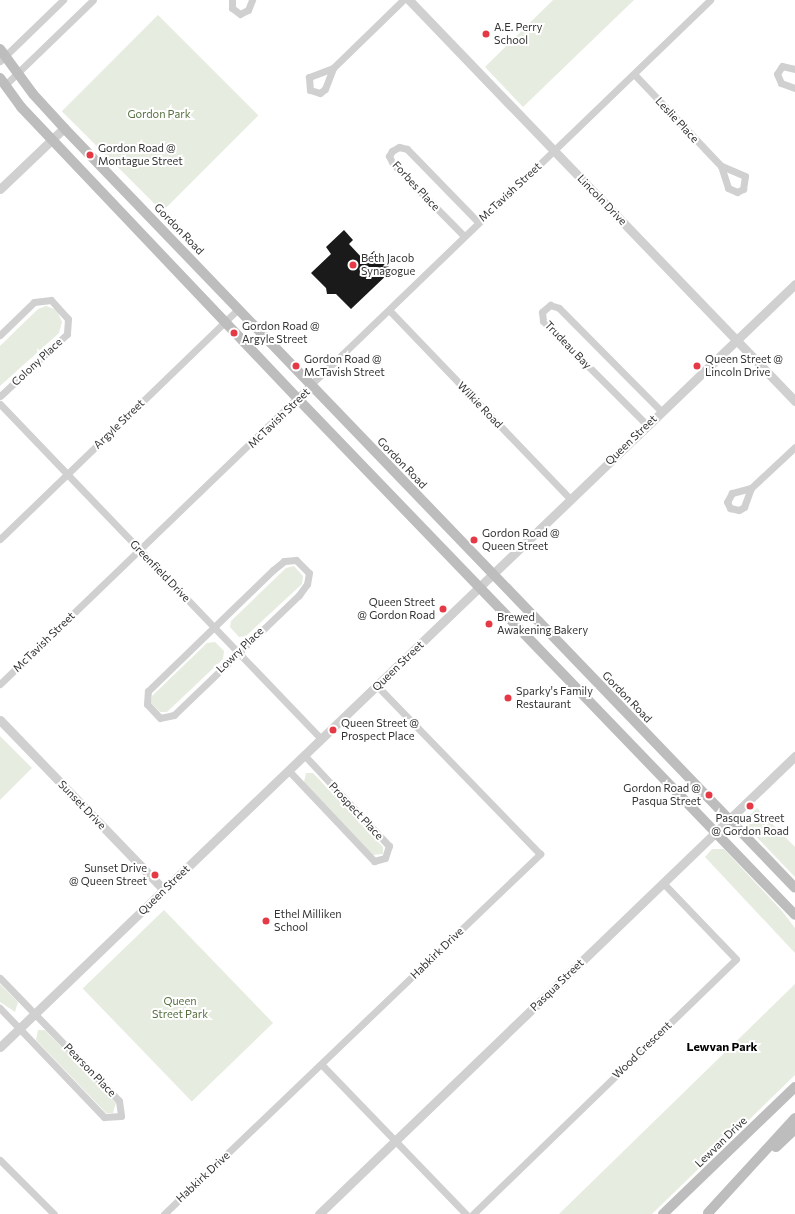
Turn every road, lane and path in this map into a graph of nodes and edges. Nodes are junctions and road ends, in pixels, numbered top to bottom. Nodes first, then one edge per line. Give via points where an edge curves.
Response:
1 (63, 0) edge
2 (93, 0) edge
3 (232, 0) edge
4 (252, 0) edge
5 (403, 0) edge
6 (409, 0) edge
7 (710, 0) edge
8 (2, 55) edge
9 (333, 68) dead end
10 (795, 69) edge
11 (17, 73) junction
12 (634, 74) junction
13 (2, 82) edge
14 (795, 88) edge
15 (64, 128) junction
16 (52, 140) junction
17 (555, 151) junction
18 (721, 166) dead end
19 (0, 189) edge
20 (478, 222) junction
21 (464, 236) junction
22 (795, 284) edge
23 (238, 309) junction
24 (390, 311) junction
25 (226, 322) junction
26 (0, 335) edge
27 (737, 340) junction
28 (311, 386) junction
29 (0, 396) edge
30 (298, 399) junction
31 (795, 400) edge
32 (0, 404) edge
33 (661, 411) junction
34 (647, 425) junction
35 (795, 447) edge
36 (68, 474) junction
37 (751, 488) dead end
38 (570, 499) junction
39 (0, 539) edge
40 (139, 550) junction
41 (493, 574) junction
42 (480, 586) junction
43 (214, 627) junction
44 (238, 652) junction
45 (0, 684) edge
46 (377, 686) junction
47 (0, 720) edge
48 (321, 739) junction
49 (304, 755) junction
50 (795, 756) edge
51 (288, 771) junction
52 (730, 821) junction
53 (717, 833) junction
54 (663, 883) junction
55 (795, 888) edge
56 (164, 890) junction
57 (791, 908) edge
58 (795, 915) edge
59 (0, 978) edge
60 (0, 1008) edge
61 (34, 1014) junction
62 (20, 1028) junction
63 (0, 1047) edge
64 (322, 1065) junction
65 (795, 1087) edge
66 (795, 1118) edge
67 (795, 1129) edge
68 (396, 1142) junction
69 (0, 1160) edge
70 (324, 1212) edge
71 (54, 1214) edge
72 (164, 1214) edge
73 (466, 1214) edge
74 (473, 1214) edge
75 (663, 1214) edge
76 (707, 1214) edge

1 - 8 street
2 - 11 street
3 - 4 street via 232,8 240,14 248,10
5 - 9 street
6 - 17 street, Lincoln Drive
7 - 12 street, McTavish Street
8 - 11 main road, Gordon Road
10 - 14 street via 782,66 777,74 781,84
11 - 13 street
11 - 15 main road, Gordon Road
12 - 17 street, McTavish Street
12 - 18 street, Leslie Place
13 - 16 main road
15 - 16 street
15 - 23 main road, Gordon Road
16 - 19 street
16 - 25 main road
17 - 20 street, McTavish Street
17 - 27 street, Lincoln Drive
20 - 21 street, McTavish Street
20 - 21 street, Forbes Place via 407,149 399,147 392,151 389,156 393,164
21 - 24 street, McTavish Street
22 - 27 street, Queen Street
23 - 25 street, Argyle Street
23 - 28 main road, Gordon Road
24 - 28 street, McTavish Street
24 - 38 street, Wilkie Road
25 - 30 main road
25 - 36 street, Argyle Street
26 - 29 street, Colony Place via 34,302 51,300 68,319 67,334
27 - 31 street, Lincoln Drive
27 - 33 street, Queen Street
28 - 30 street, McTavish Street
28 - 41 main road, Gordon Road
30 - 40 street, McTavish Street
30 - 42 main road
32 - 36 street, Greenfield Drive
33 - 34 street, Queen Street
33 - 34 street, Trudeau Bay via 559,308 550,305 542,312 543,321
34 - 38 street, Queen Street
35 - 37 street
36 - 39 street, Argyle Street
36 - 40 street, Greenfield Drive
38 - 41 street, Queen Street
40 - 43 street, Greenfield Drive
40 - 45 street, McTavish Street
41 - 42 street, Queen Street
41 - 52 main road, Gordon Road
42 - 46 street, Queen Street
42 - 53 main road
43 - 44 street, Greenfield Drive
43 - 44 street, Lowry Place via 148,691 147,704 155,713 160,718 174,715
43 - 44 street, Lowry Place via 278,566 296,560 309,573 307,584
44 - 48 street, Greenfield Drive
46 - 48 street, Queen Street
46 - 64 street, Habkirk Drive via 540,854
47 - 56 street, Sunset Drive
48 - 49 street, Queen Street
49 - 51 street, Queen Street
49 - 51 street, Prospect Place via 389,846 386,858 374,861
50 - 52 street, Pasqua Street
51 - 56 street, Queen Street
52 - 53 street, Pasqua Street
52 - 55 main road, Gordon Road
53 - 54 street, Pasqua Street
53 - 57 main road
54 - 68 street, Pasqua Street
54 - 74 street, Wood Crescent via 736,959
56 - 61 street, Queen Street
57 - 58 main road
59 - 61 street, Pearson Place
60 - 62 street, Pearson Place
61 - 62 street, Queen Street
61 - 62 street, Pearson Place via 119,1100 121,1116 104,1117
62 - 63 street, Queen Street
64 - 68 street
64 - 72 street, Habkirk Drive
65 - 75 main road, Lewvan Drive
66 - 76 main road
67 - 76 main road
68 - 70 street, Pasqua Street
68 - 73 street
69 - 71 street

